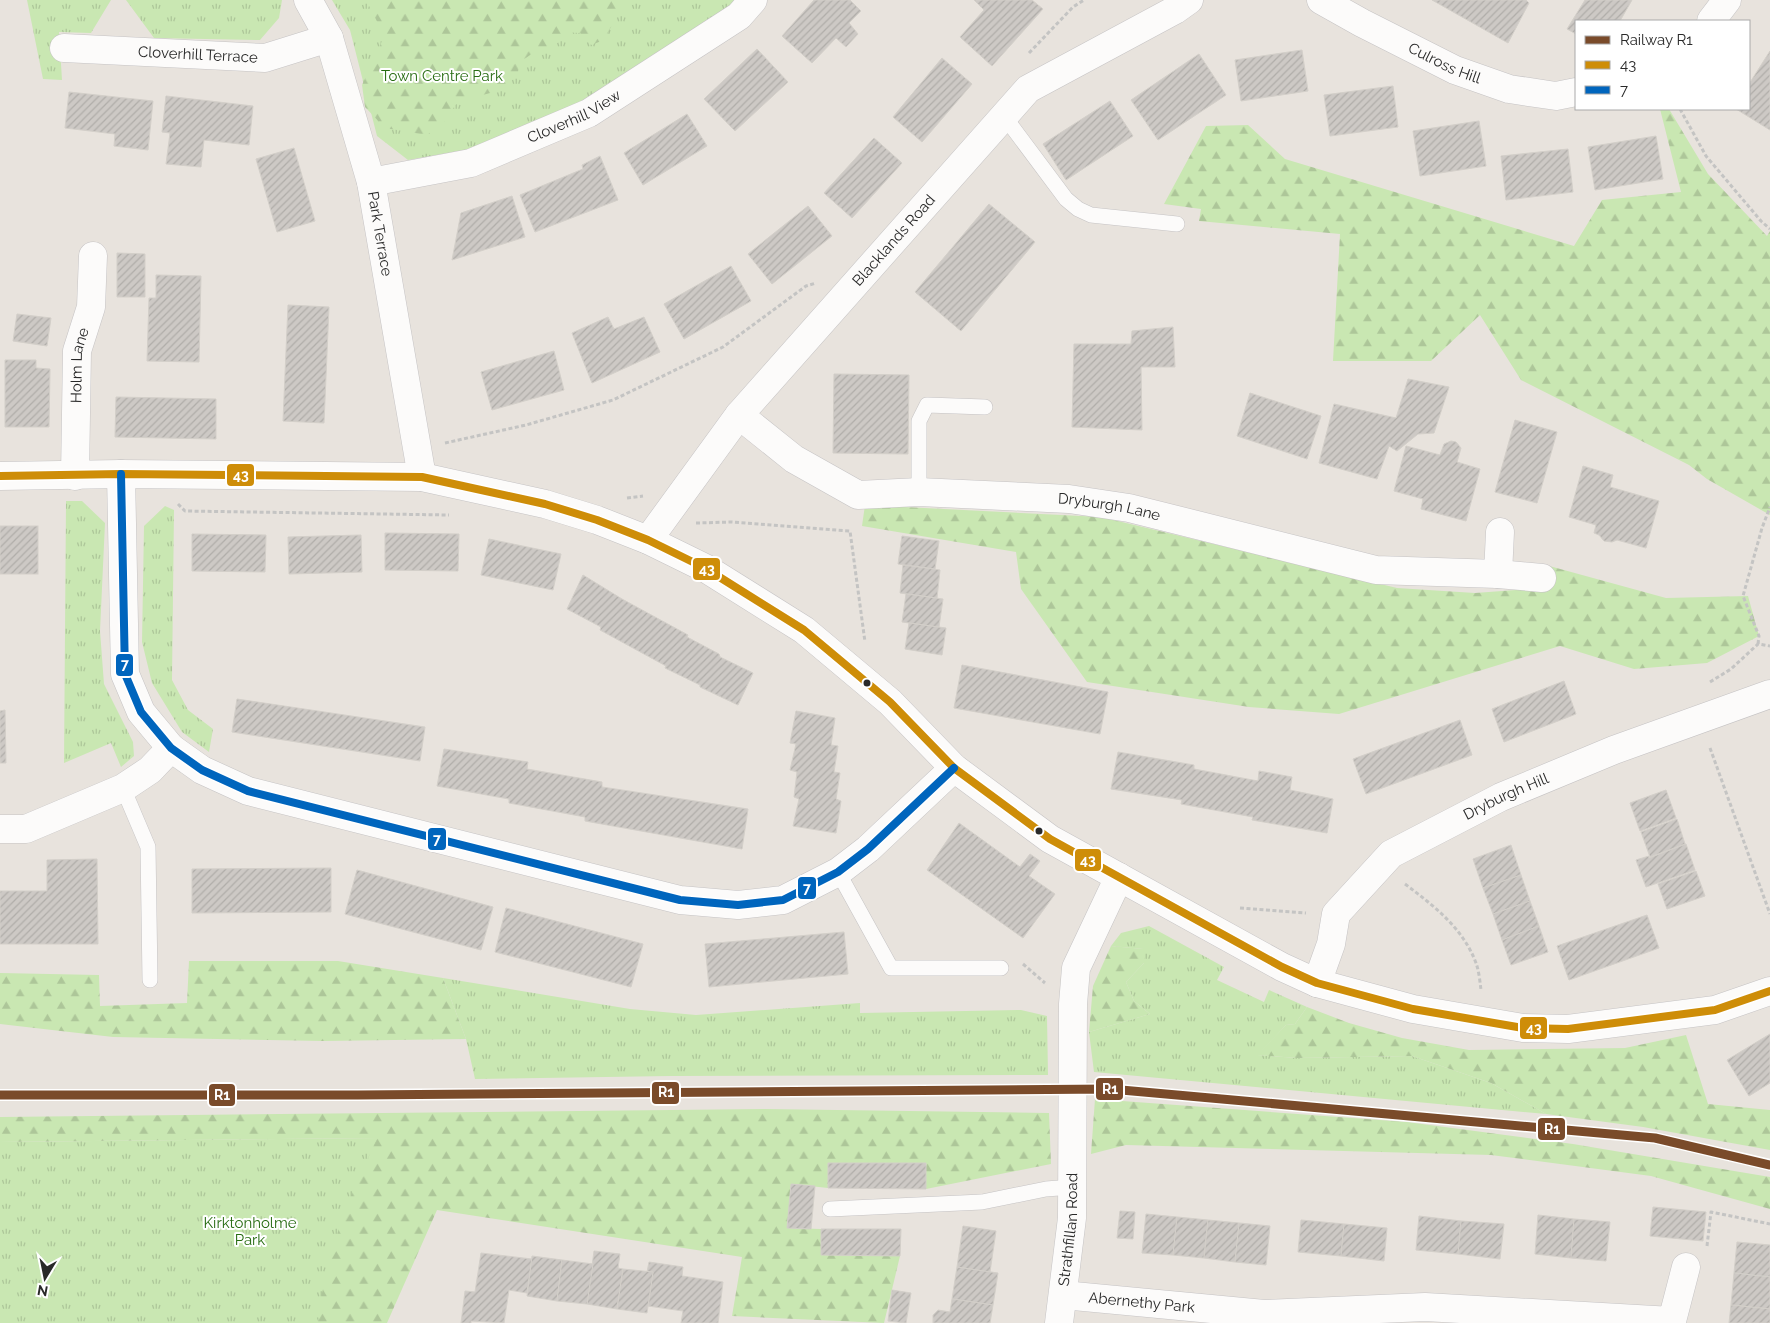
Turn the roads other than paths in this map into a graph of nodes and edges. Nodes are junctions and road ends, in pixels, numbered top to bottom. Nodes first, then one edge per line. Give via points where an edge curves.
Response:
1 (308, 0) edge
2 (753, 0) edge
3 (1190, 0) edge
4 (1321, 0) edge
5 (1727, 0) edge
6 (1712, 20) edge
7 (329, 38) junction
8 (64, 48) dead end
9 (1575, 92) edge
10 (1004, 116) junction
11 (371, 182) junction
12 (1178, 224) dead end
13 (94, 256) dead end
14 (985, 407) dead end
15 (739, 415) junction
16 (121, 474) junction
17 (0, 476) edge
18 (76, 476) junction
19 (422, 477) junction
20 (919, 492) junction
21 (1500, 532) dead end
22 (654, 533) junction
23 (1498, 574) junction
24 (1542, 578) dead end
25 (1770, 694) edge
26 (171, 748) junction
27 (954, 768) junction
28 (123, 788) junction
29 (0, 829) edge
30 (838, 872) junction
31 (1119, 877) junction
32 (1001, 968) road end
33 (150, 980) dead end
34 (1316, 983) junction
35 (1770, 991) edge
36 (1073, 1177) junction
37 (830, 1209) dead end
38 (1686, 1267) road end
39 (1064, 1295) junction
40 (1263, 1319) edge
41 (1059, 1323) edge

1 - 7 street, Park Terrace
2 - 11 street, Cloverhill View via 739,16 589,112 471,163
3 - 10 street, Blacklands Road via 1028,89
4 - 9 street, Culross Hill via 1455,70 1509,89 1556,96
5 - 6 street
7 - 8 street, Cloverhill Terrace via 265,58
7 - 11 street, Park Terrace
10 - 12 lane via 1066,199 1078,209 1091,215
10 - 15 street, Blacklands Road
11 - 19 street, Park Terrace
13 - 18 street, Holm Lane via 91,307 77,351
14 - 20 lane via 927,405 919,421
15 - 20 street, Dryburgh Lane via 794,459 858,495
15 - 22 street, Blacklands Road
16 - 18 street
16 - 19 street
16 - 26 street via 125,674 141,712
17 - 18 street
19 - 22 street via 545,504
20 - 23 street, Dryburgh Lane via 1069,499 1129,508 1376,570
21 - 23 street
22 - 27 street via 804,630 890,702
23 - 24 street, Dryburgh Lane
25 - 34 street, Dryburgh Hill via 1614,750 1500,797 1391,854 1336,914 1331,944
26 - 28 street via 150,770
26 - 30 street via 202,770 248,790 680,900 738,905 784,900
27 - 30 street via 868,849
27 - 31 street via 1050,840
28 - 29 street via 26,829
28 - 33 lane via 148,847
30 - 32 lane via 891,968
31 - 34 street
31 - 36 street, Strathfillan Road via 1076,968
34 - 35 street via 1413,1009 1523,1028 1568,1029 1715,1010
36 - 37 lane via 1046,1189 982,1202
36 - 39 street, Strathfillan Road
38 - 40 street, Abernethy Park via 1672,1321 1425,1307
39 - 40 street, Abernethy Park
39 - 41 street, Strathfillan Road

